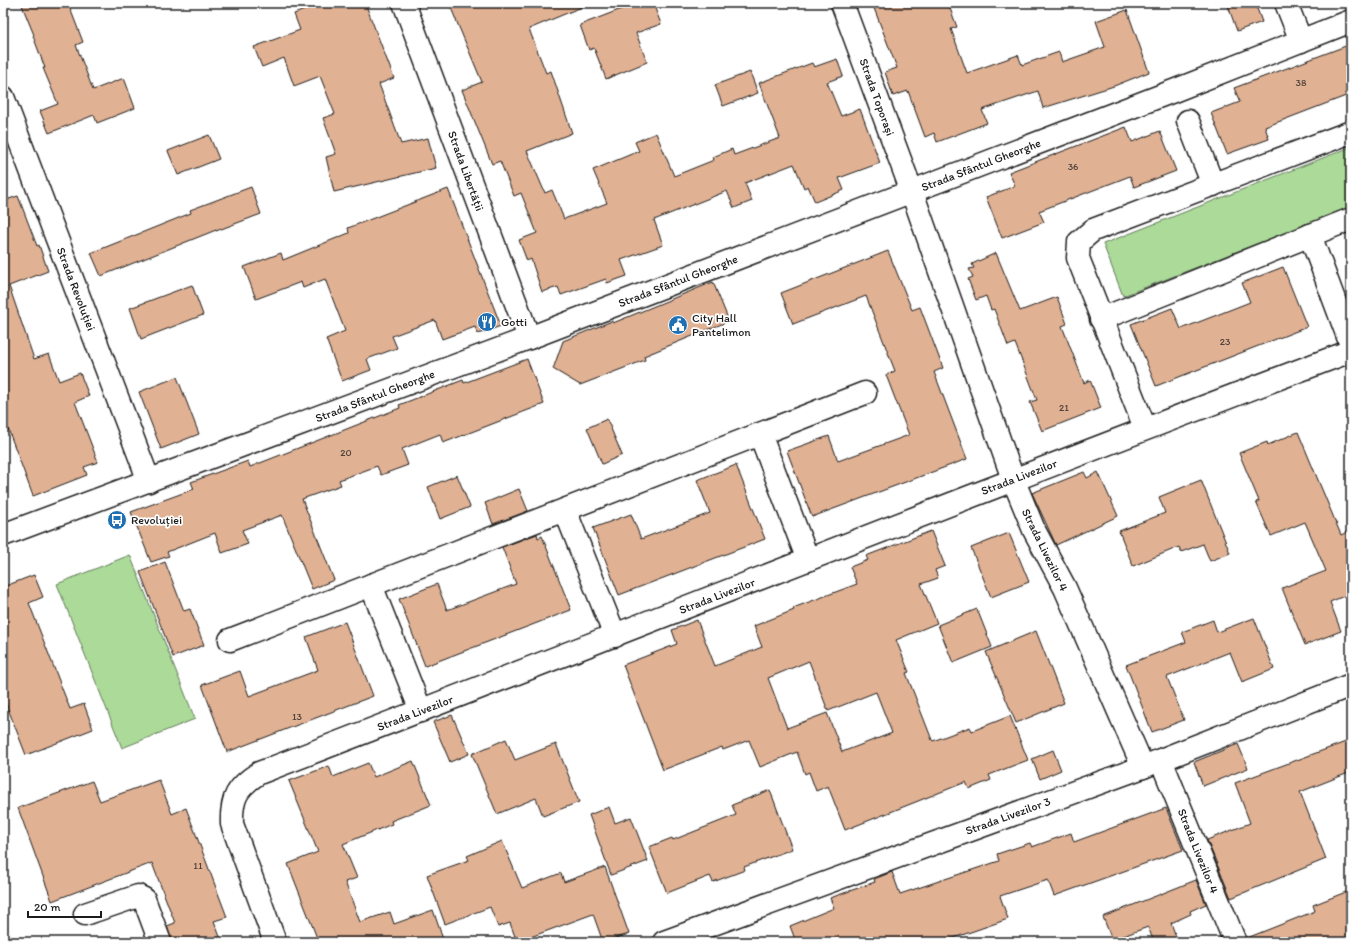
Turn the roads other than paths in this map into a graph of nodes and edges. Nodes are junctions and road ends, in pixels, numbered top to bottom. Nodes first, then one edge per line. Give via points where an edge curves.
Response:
1 (404, 3) edge
2 (842, 3) edge
3 (1286, 3) edge
4 (1351, 21) edge
5 (1301, 41) junction
6 (3, 97) edge
7 (1188, 121) dead end
8 (1351, 132) edge
9 (1214, 185) junction
10 (912, 192) junction
11 (1351, 219) edge
12 (1310, 235) junction
13 (1101, 318) junction
14 (529, 338) junction
15 (1351, 345) edge
16 (1351, 351) edge
17 (865, 393) dead end
18 (1145, 428) junction
19 (760, 434) junction
20 (1013, 479) junction
21 (149, 480) junction
22 (565, 510) junction
23 (3, 535) edge
24 (808, 560) junction
25 (371, 585) junction
26 (615, 636) junction
27 (230, 640) dead end
28 (1351, 685) edge
29 (421, 711) junction
30 (1152, 764) junction
31 (85, 914) dead end
32 (160, 942) edge
33 (275, 942) edge
34 (664, 942) edge
35 (1234, 942) edge

1 - 14 street, Strada Libertății
2 - 10 street, Strada Toporași
3 - 5 street
4 - 5 street, Strada Sfântul Gheorghe
5 - 10 street, Strada Sfântul Gheorghe
6 - 21 street, Strada Revoluției
7 - 9 street
8 - 9 street
9 - 13 street via 1094,230 1079,242 1078,258
10 - 14 street, Strada Sfântul Gheorghe
10 - 20 street, Strada Livezilor 4
11 - 12 street
12 - 13 street
12 - 15 street
13 - 18 street
14 - 21 street, Strada Sfântul Gheorghe
16 - 18 street, Strada Livezilor
17 - 19 street
18 - 20 street, Strada Livezilor
19 - 22 street
19 - 24 street
20 - 24 street, Strada Livezilor
20 - 30 street, Strada Livezilor 4 via 1034,530
21 - 23 street, Strada Sfântul Gheorghe
22 - 25 street
22 - 26 street
24 - 26 street, Strada Livezilor
25 - 27 street
25 - 29 street
26 - 29 street, Strada Livezilor
28 - 30 street, Strada Livezilor 3
29 - 33 street, Strada Livezilor via 259,773 244,782 235,795 232,824
30 - 34 street, Strada Livezilor 3
30 - 35 street, Strada Livezilor 4
31 - 32 street via 138,896 144,899

